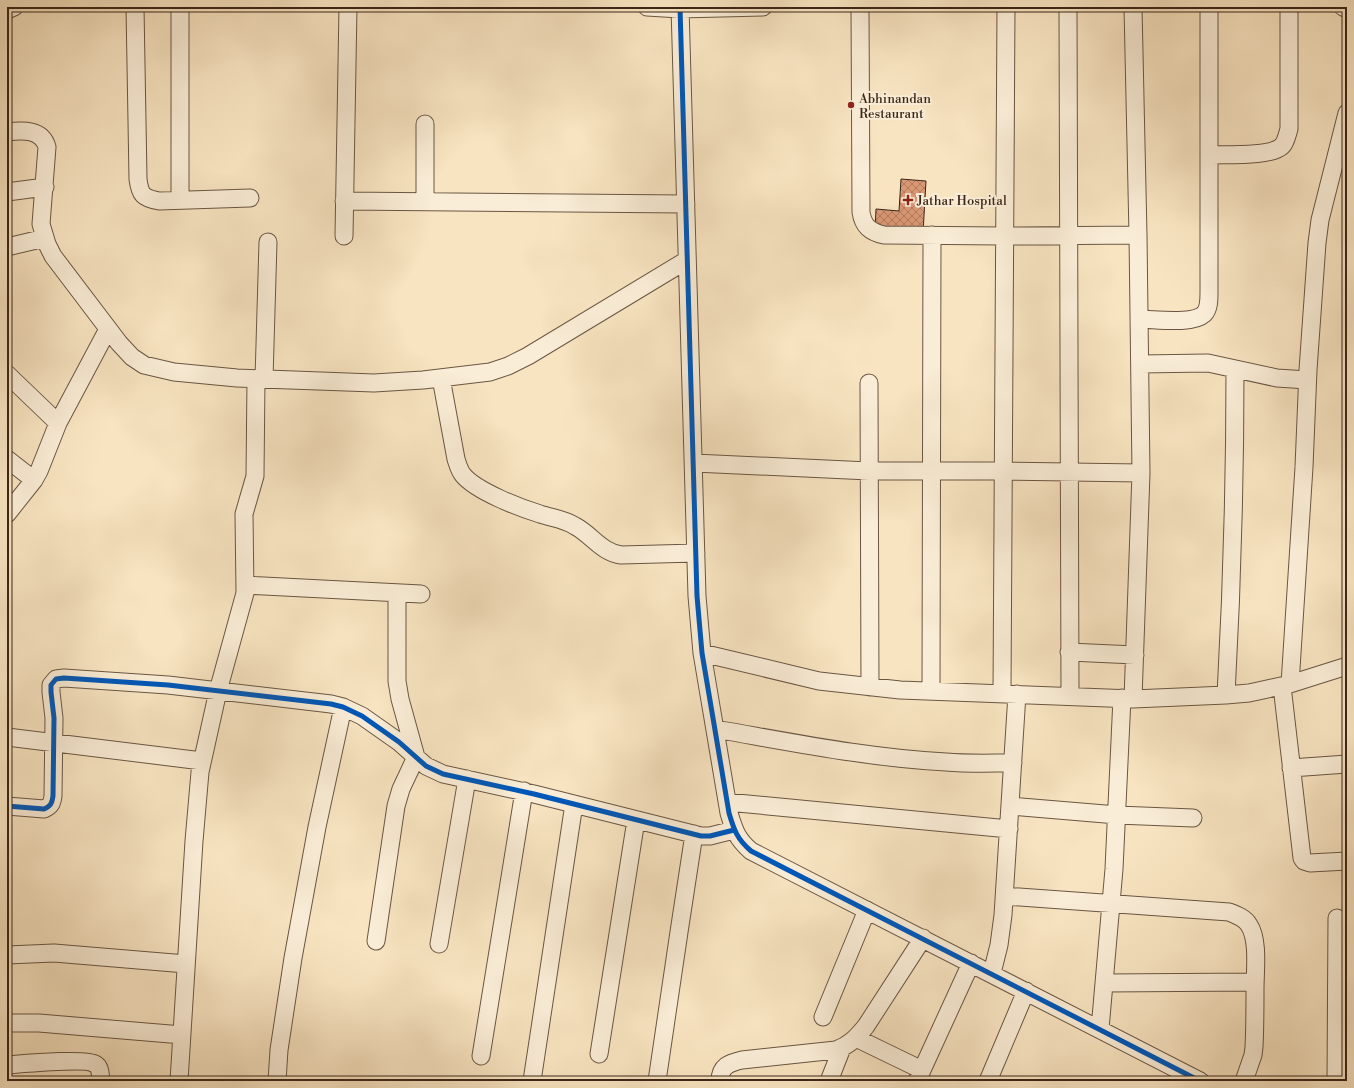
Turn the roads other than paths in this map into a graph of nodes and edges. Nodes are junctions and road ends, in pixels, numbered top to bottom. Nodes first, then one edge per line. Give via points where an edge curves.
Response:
1 (14, 7) edge
2 (135, 7) edge
3 (180, 7) edge
4 (348, 7) edge
5 (647, 7) edge
6 (763, 7) edge
7 (860, 7) edge
8 (1006, 7) edge
9 (1068, 7) edge
10 (1133, 7) edge
11 (1209, 7) edge
12 (1289, 7) edge
13 (1343, 7) edge
14 (680, 8) edge
15 (1347, 9) edge
16 (7, 10) edge
17 (1347, 113) edge
18 (425, 124) dead end
19 (7, 132) edge
20 (1209, 154) junction
21 (44, 187) junction
22 (7, 192) edge
23 (250, 198) dead end
24 (180, 200) junction
25 (344, 201) junction
26 (425, 202) junction
27 (686, 204) junction
28 (932, 235) junction
29 (1069, 235) junction
30 (1138, 235) junction
31 (344, 236) dead end
32 (1004, 236) junction
33 (45, 238) junction
34 (268, 242) dead end
35 (7, 246) edge
36 (688, 260) junction
37 (1139, 319) junction
38 (108, 329) junction
39 (1140, 364) junction
40 (1235, 369) junction
41 (7, 374) edge
42 (441, 378) junction
43 (260, 379) junction
44 (1308, 380) junction
45 (869, 383) dead end
46 (58, 423) junction
47 (7, 459) edge
48 (694, 463) junction
49 (869, 471) junction
50 (1003, 471) junction
51 (932, 472) junction
52 (1069, 472) junction
53 (1141, 473) junction
54 (34, 480) junction
55 (7, 514) edge
56 (696, 553) junction
57 (245, 585) junction
58 (397, 593) junction
59 (421, 594) dead end
60 (1069, 652) junction
61 (702, 653) junction
62 (1135, 655) junction
63 (1347, 666) edge
64 (1286, 685) junction
65 (870, 687) junction
66 (218, 690) junction
67 (930, 691) junction
68 (1010, 694) junction
69 (1226, 695) junction
70 (1070, 696) junction
71 (1128, 698) junction
72 (343, 707) junction
73 (715, 729) junction
74 (7, 737) edge
75 (54, 742) junction
76 (416, 757) junction
77 (202, 761) junction
78 (1013, 763) junction
79 (1347, 764) edge
80 (1291, 768) junction
81 (467, 779) junction
82 (524, 791) junction
83 (727, 802) junction
84 (574, 804) junction
85 (7, 806) edge
86 (1010, 806) junction
87 (1117, 815) junction
88 (1193, 818) dead end
89 (636, 820) junction
90 (1009, 829) junction
91 (734, 830) junction
92 (694, 834) junction
93 (1347, 861) edge
94 (1004, 896) junction
95 (1111, 904) junction
96 (867, 910) junction
97 (1337, 918) dead end
98 (923, 938) junction
99 (376, 942) dead end
100 (439, 944) dead end
101 (7, 956) edge
102 (1342, 958) edge
103 (971, 963) junction
104 (186, 964) junction
105 (992, 974) junction
106 (1255, 982) junction
107 (1104, 984) junction
108 (1026, 991) junction
109 (823, 1017) dead end
110 (7, 1023) edge
111 (1100, 1030) junction
112 (182, 1035) junction
113 (1342, 1035) edge
114 (856, 1038) junction
115 (842, 1048) junction
116 (599, 1054) dead end
117 (481, 1056) dead end
118 (7, 1065) edge
119 (919, 1075) edge
120 (1192, 1079) edge
121 (101, 1081) edge
122 (179, 1081) edge
123 (277, 1081) edge
124 (532, 1081) edge
125 (657, 1081) edge
126 (720, 1081) edge
127 (829, 1081) edge
128 (988, 1081) edge
129 (1244, 1081) edge
130 (1336, 1081) edge

1 - 16 street
2 - 24 street via 139,185 142,193 151,199
3 - 24 street
4 - 25 street
5 - 14 street
6 - 14 street
7 - 28 street via 862,218 867,227 877,233
8 - 32 street
9 - 29 street
10 - 30 street
11 - 20 street
12 - 20 street via 1287,138 1274,152
13 - 15 street
14 - 27 street
17 - 44 street via 1320,220
18 - 26 street
19 - 21 street via 30,132 40,135 45,140 47,147
20 - 37 street via 1209,294 1205,314 1186,320
21 - 22 street
21 - 33 street via 41,224
23 - 24 street
25 - 26 street
25 - 31 street
26 - 27 street
27 - 36 street
28 - 32 street
28 - 51 street
29 - 30 street
29 - 32 street
29 - 52 street
30 - 37 street
32 - 50 street
33 - 35 street
33 - 38 street via 53,256
34 - 43 street
36 - 42 street via 508,366 490,372
36 - 48 street
37 - 39 street
38 - 43 street via 132,357 144,365 174,372
38 - 46 street
39 - 40 street via 1208,363
39 - 53 street
40 - 44 street via 1277,378
40 - 69 street via 1232,574
41 - 46 street
42 - 43 street via 374,383
42 - 56 street via 459,469 472,484 519,507 566,521 612,553
43 - 57 street via 255,476 244,514
44 - 64 street via 1304,467
45 - 49 street
46 - 54 street
47 - 54 street
48 - 49 street
48 - 56 street
49 - 51 street
49 - 65 street
50 - 51 street
50 - 52 street
50 - 68 street
51 - 67 street
52 - 53 street
52 - 60 street
53 - 62 street
54 - 55 street
56 - 61 street
57 - 58 street
57 - 66 street
58 - 59 street
58 - 76 street via 397,681
60 - 62 street
60 - 70 street
61 - 65 street via 819,681
61 - 73 street
62 - 71 street
63 - 64 street
64 - 69 street
64 - 80 street
65 - 67 street
66 - 72 street
66 - 75 street via 56,679 51,685
66 - 77 street
67 - 68 street
68 - 70 street
68 - 78 street
69 - 71 street
70 - 71 street
71 - 87 street
72 - 76 street via 362,716
72 - 123 street via 317,827 293,958 279,1050
73 - 78 street via 825,748 922,760
73 - 83 street
74 - 75 street
75 - 77 street
75 - 85 street via 53,796 49,806 44,809
76 - 81 street via 434,770
76 - 99 street via 396,806
77 - 104 street via 195,820
78 - 86 street
79 - 80 street
80 - 93 street via 1302,858 1310,863
81 - 82 street
81 - 100 street
82 - 84 street
82 - 117 street
83 - 90 street
83 - 91 street
84 - 89 street
84 - 124 street
86 - 87 street
86 - 90 street
87 - 88 street
87 - 95 street
89 - 92 street
89 - 116 street
90 - 94 street
91 - 92 street via 710,836
91 - 96 street via 751,851
92 - 125 street
94 - 95 street
94 - 105 street via 1002,931
95 - 106 street via 1236,914 1249,924 1252,931 1255,945
95 - 107 street
96 - 98 street
96 - 109 street
97 - 102 street
98 - 103 street
98 - 114 street
101 - 104 street via 54,953
102 - 113 street
103 - 105 street
103 - 119 street
104 - 112 street
105 - 108 street
106 - 107 street
106 - 129 street via 1253,1051
107 - 111 street
108 - 111 street
108 - 128 street
110 - 112 street via 39,1023
111 - 120 street
112 - 122 street
113 - 130 street
114 - 115 street
114 - 119 street
115 - 126 street via 730,1063 724,1066
115 - 127 street
118 - 121 street via 91,1062 99,1068

